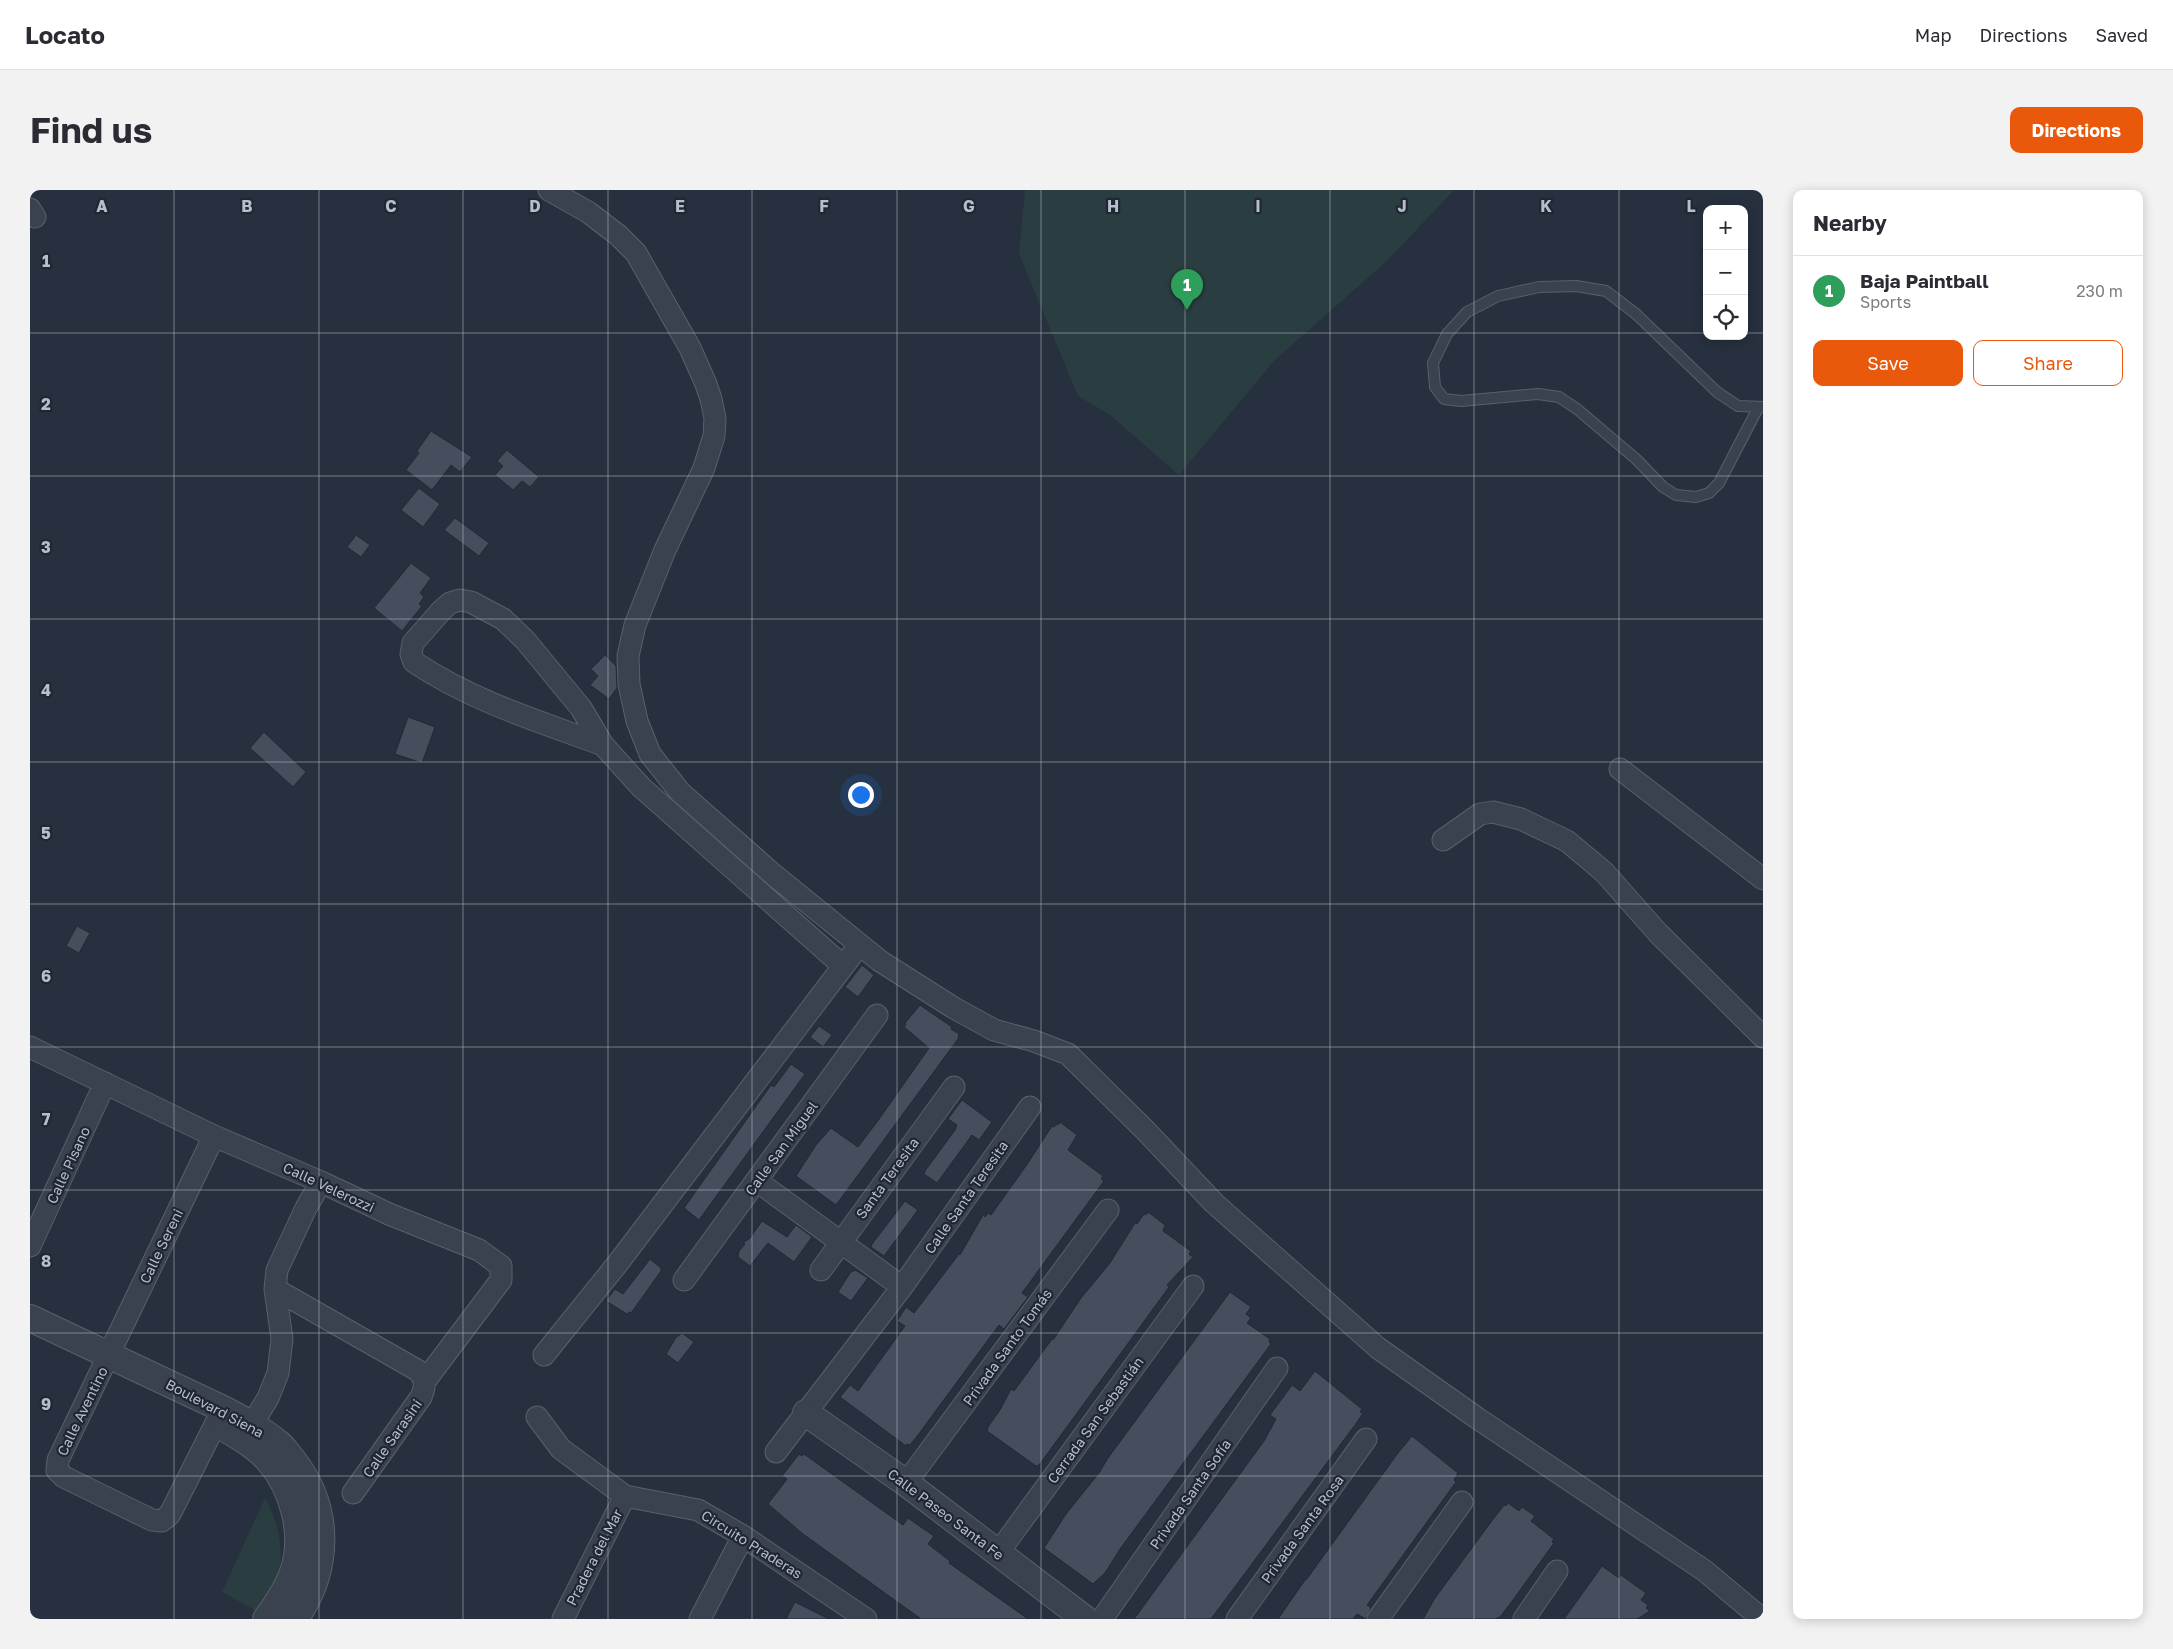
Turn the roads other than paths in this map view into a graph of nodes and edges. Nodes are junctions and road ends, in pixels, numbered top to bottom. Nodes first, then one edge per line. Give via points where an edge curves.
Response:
1 (549, 190) edge
2 (1760, 407) edge
3 (603, 745) junction
4 (1620, 769) dead end
5 (1443, 840) dead end
6 (1763, 878) edge
7 (860, 944) junction
8 (843, 966) junction
9 (877, 1015) dead end
10 (1763, 1038) edge
11 (30, 1047) edge
12 (105, 1084) junction
13 (954, 1087) dead end
14 (1030, 1106) dead end
15 (214, 1136) junction
16 (757, 1181) junction
17 (321, 1182) junction
18 (1108, 1210) dead end
19 (841, 1242) junction
20 (30, 1246) edge
21 (821, 1270) dead end
22 (684, 1280) dead end
23 (1192, 1286) dead end
24 (902, 1287) junction
25 (275, 1289) junction
26 (30, 1318) edge
27 (30, 1338) edge
28 (544, 1355) dead end
29 (105, 1364) junction
30 (1277, 1368) dead end
31 (425, 1381) junction
32 (806, 1412) junction
33 (219, 1416) junction
34 (538, 1417) dead end
35 (252, 1424) junction
36 (1366, 1439) dead end
37 (776, 1452) dead end
38 (906, 1483) junction
39 (353, 1492) dead end
40 (625, 1496) junction
41 (1462, 1502) dead end
42 (743, 1536) junction
43 (998, 1553) junction
44 (1558, 1571) dead end
45 (844, 1612) edge
46 (266, 1619) edge
47 (295, 1619) edge
48 (563, 1619) edge
49 (700, 1619) edge
50 (866, 1619) edge
51 (1085, 1619) edge
52 (1102, 1619) edge
53 (1237, 1619) edge
54 (1378, 1619) edge
55 (1524, 1619) edge
56 (1762, 1619) edge

1 - 7 street via 588,212 636,253 690,348 706,384 715,418 714,436 704,468 655,575 635,625 628,656 629,684 637,721 650,754 680,792 774,875
2 - 2 lane via 1719,482 1709,493 1696,497 1676,495 1559,397 1538,394 1461,401 1444,399 1435,387 1433,363 1447,334 1467,312 1498,296 1539,287 1576,286 1606,291 1636,314 1718,392 1738,406
3 - 3 street via 581,708 525,640 503,619 481,606 460,600 450,603 413,643 411,654 414,662 461,691
3 - 8 street via 642,787
4 - 6 street
5 - 10 street via 1480,814 1494,812 1521,819 1567,841 1604,872 1658,933
7 - 8 street
7 - 56 street via 880,961 994,1030 1068,1054 1214,1203 1378,1348 1705,1570
8 - 28 street via 618,1263
9 - 16 street, Calle San Miguel
11 - 12 street, Calle Velerozzi
12 - 15 street, Calle Velerozzi
12 - 20 street, Calle Pisano
13 - 19 street, Santa Teresita
14 - 24 street, Calle Santa Teresita
15 - 17 street, Calle Velerozzi
15 - 29 street, Calle Sereni
16 - 19 street
16 - 22 street, Calle San Miguel
17 - 25 street via 277,1270
17 - 31 street, Calle Velerozzi via 478,1250 500,1266 502,1280
18 - 38 street, Privada Santo Tomás
19 - 21 street, Santa Teresita
19 - 24 street
23 - 43 street, Cerrada San Sebastián
24 - 32 street, Calle Santa Teresita
25 - 31 street via 416,1370
25 - 35 street via 282,1339 278,1373
26 - 29 street, Boulevard Siena
27 - 29 street, Boulevard Siena
29 - 33 street, Boulevard Siena
29 - 33 street, Calle Aventino via 58,1460 57,1470 64,1477 152,1520 162,1521 170,1514
30 - 52 street, Privada Santa Sofía
31 - 39 street, Calle Sarasini via 421,1397
32 - 37 street, Calle Santa Teresita
32 - 38 street, Calle Paseo Santa Fe
33 - 35 street, Boulevard Siena
33 - 46 street, Boulevard Siena via 268,1461 286,1486 295,1513 298,1541 294,1569 279,1601
34 - 40 street, Circuito Praderas via 561,1449
35 - 47 street, Boulevard Siena via 285,1450 306,1477 317,1506 323,1540 318,1572
36 - 53 street, Privada Santa Rosa
38 - 43 street, Calle Paseo Santa Fe
40 - 42 street, Circuito Praderas via 698,1510
40 - 48 street, Pradera del Mar
41 - 54 street
42 - 45 street, Circuito Praderas
42 - 49 street
43 - 51 street, Calle Paseo Santa Fe
44 - 55 street
45 - 50 street, Circuito Praderas

